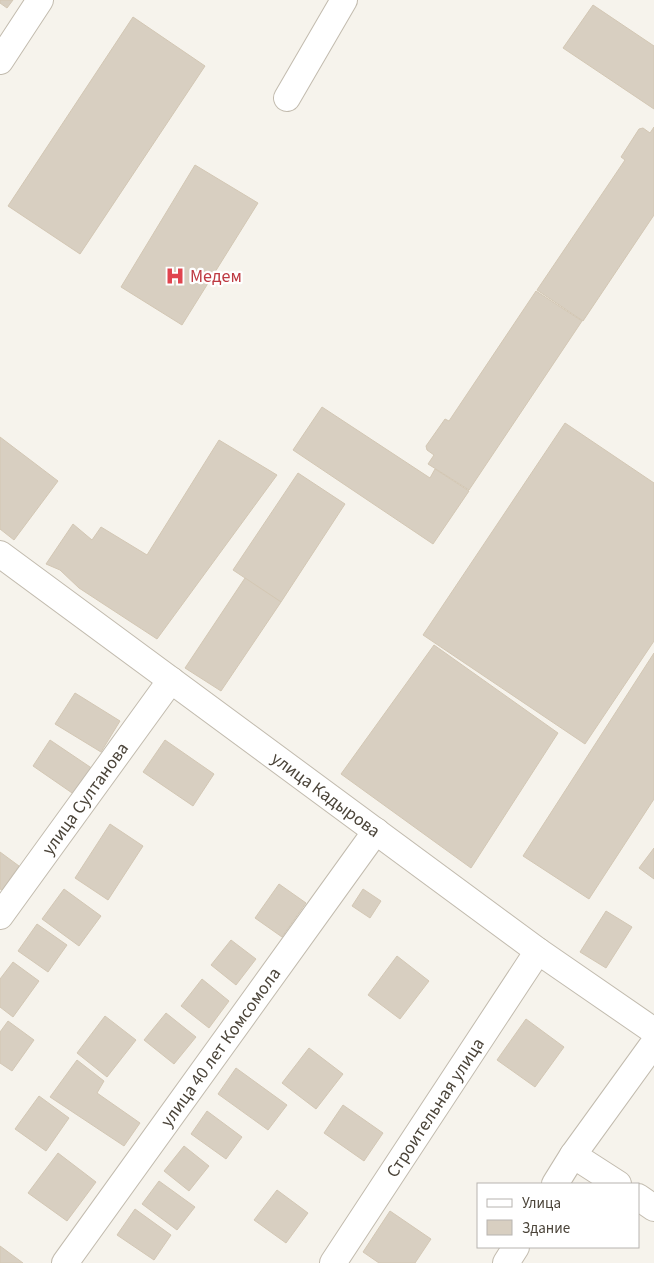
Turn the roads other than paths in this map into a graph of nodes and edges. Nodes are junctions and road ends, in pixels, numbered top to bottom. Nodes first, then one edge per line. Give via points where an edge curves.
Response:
1 (40, 0) edge
2 (344, 0) edge
3 (0, 61) edge
4 (287, 98) dead end
5 (0, 554) edge
6 (171, 680) junction
7 (376, 831) junction
8 (0, 916) edge
9 (538, 951) junction
10 (654, 1031) edge
11 (654, 1043) edge
12 (573, 1155) junction
13 (556, 1183) edge
14 (616, 1183) edge
15 (639, 1198) edge
16 (654, 1208) edge
17 (515, 1248) edge
18 (65, 1263) edge
19 (333, 1263) edge
20 (506, 1263) edge

1 - 3 street
2 - 4 street
5 - 6 street, улица Кадырова
6 - 7 street, улица Кадырова
6 - 8 street, улица Султанова
7 - 9 street, улица Кадырова
7 - 18 street, улица 40 лет Комсомола
9 - 10 street, улица Кадырова
9 - 19 street, Строительная улица
11 - 12 street
12 - 13 street
12 - 14 street
15 - 16 street
17 - 20 street

